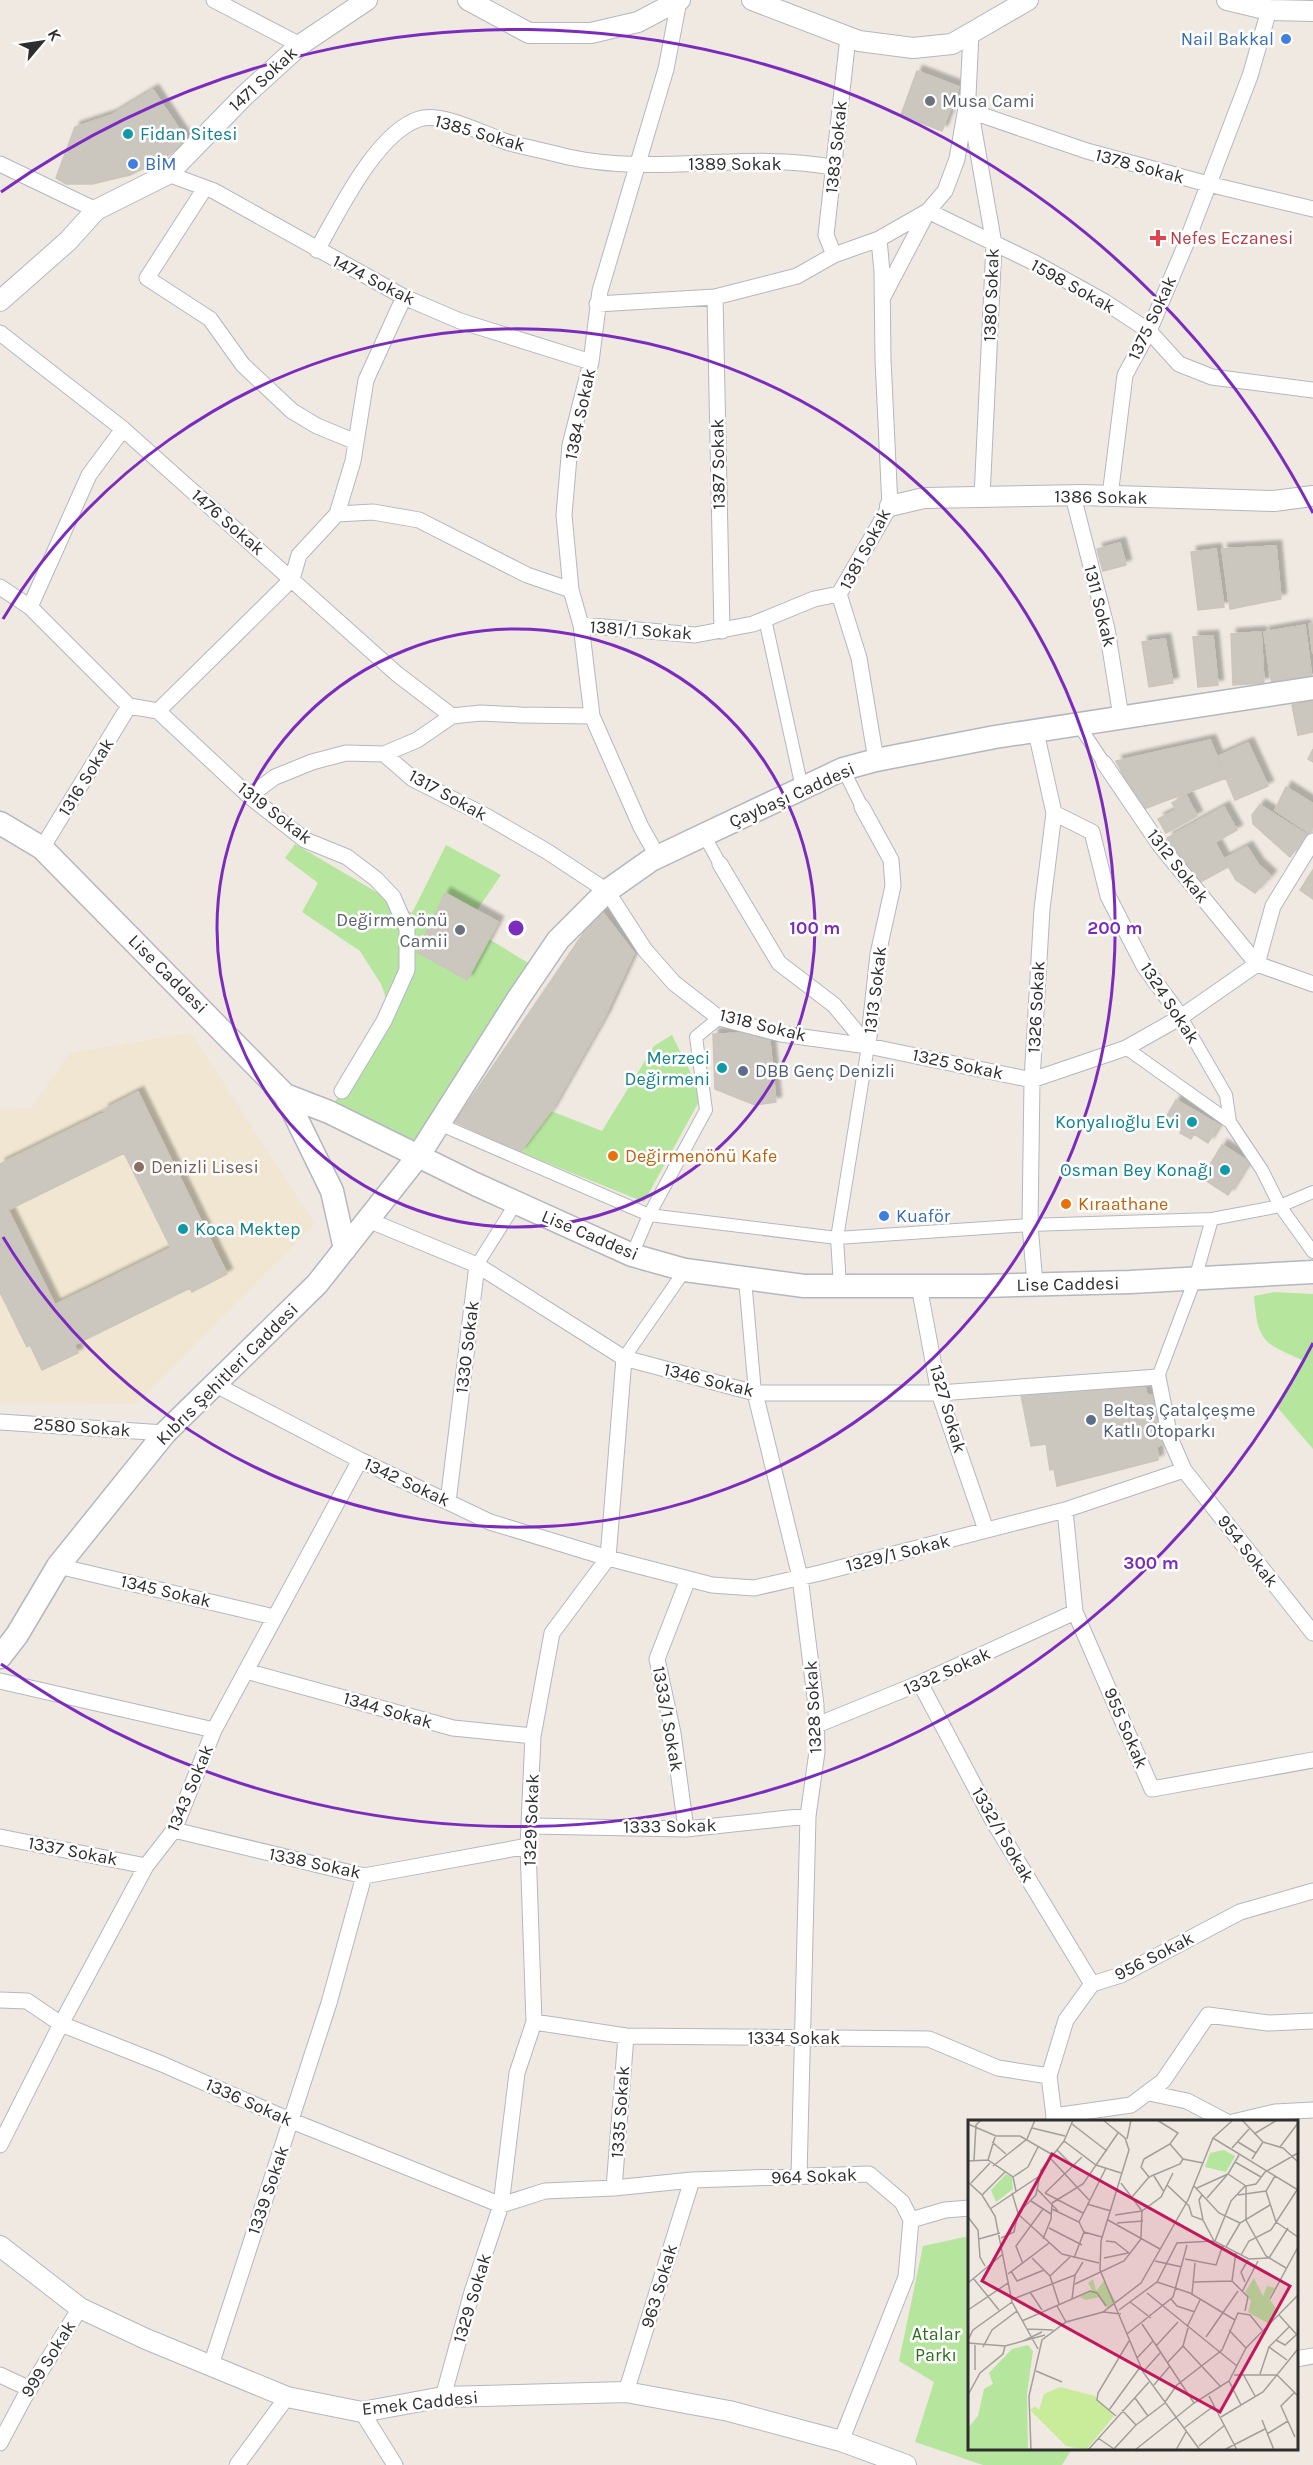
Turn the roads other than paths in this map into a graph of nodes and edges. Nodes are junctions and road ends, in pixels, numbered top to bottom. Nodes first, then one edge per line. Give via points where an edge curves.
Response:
1 (214, 0) edge
2 (367, 0) edge
3 (468, 0) edge
4 (752, 0) edge
5 (1028, 0) edge
6 (1227, 0) edge
7 (680, 1) edge
8 (1311, 7) edge
9 (1269, 10) junction
10 (971, 33) junction
11 (848, 36) junction
12 (300, 45) junction
13 (969, 103) junction
14 (0, 164) edge
15 (638, 165) junction
16 (832, 167) junction
17 (168, 174) junction
18 (1208, 184) junction
19 (205, 188) junction
20 (1313, 207) edge
21 (96, 210) junction
22 (928, 211) junction
23 (879, 239) junction
24 (994, 244) junction
25 (317, 250) junction
26 (834, 255) junction
27 (404, 297) junction
28 (715, 297) junction
29 (882, 298) junction
30 (0, 301) edge
31 (597, 304) junction
32 (1149, 331) junction
33 (0, 333) edge
34 (591, 362) junction
35 (1313, 390) edge
36 (123, 429) junction
37 (356, 442) junction
38 (1073, 496) junction
39 (1110, 496) junction
40 (1313, 496) edge
41 (982, 497) junction
42 (890, 506) junction
43 (337, 514) junction
44 (292, 579) junction
45 (0, 587) edge
46 (571, 590) junction
47 (839, 594) junction
48 (30, 607) junction
49 (765, 620) junction
50 (581, 625) junction
51 (722, 630) junction
52 (1313, 688) edge
53 (129, 706) junction
54 (158, 711) junction
55 (452, 716) junction
56 (592, 716) junction
57 (1121, 717) junction
58 (1078, 724) junction
59 (1036, 732) junction
60 (384, 754) junction
61 (876, 760) junction
62 (1104, 763) joint
63 (843, 769) junction
64 (801, 788) junction
65 (249, 796) junction
66 (862, 807) joint
67 (1054, 813) junction
68 (0, 823) edge
69 (704, 835) junction
70 (1313, 841) edge
71 (42, 848) junction
72 (658, 857) junction
73 (720, 864) joint
74 (607, 891) junction
75 (1257, 964) junction
76 (1313, 984) edge
77 (1181, 1017) junction
78 (719, 1018) junction
79 (868, 1046) junction
80 (1126, 1048) junction
81 (1032, 1080) junction
82 (342, 1091) dead end
83 (285, 1095) junction
84 (1230, 1122) junction
85 (439, 1124) junction
86 (419, 1155) junction
87 (1313, 1192) edge
88 (516, 1203) junction
89 (1280, 1206) junction
90 (649, 1215) junction
91 (1212, 1219) junction
92 (368, 1220) junction
93 (1030, 1226) junction
94 (837, 1238) junction
95 (345, 1249) junction
96 (1313, 1251) edge
97 (632, 1255) junction
98 (477, 1265) junction
99 (684, 1270) junction
100 (1313, 1272) edge
101 (745, 1279) junction
102 (1195, 1279) junction
103 (1035, 1284) junction
104 (840, 1286) junction
105 (919, 1286) junction
106 (624, 1358) junction
107 (1158, 1377) junction
108 (214, 1384) junction
109 (755, 1393) junction
110 (939, 1393) junction
111 (0, 1422) edge
112 (165, 1432) junction
113 (360, 1460) junction
114 (1184, 1470) junction
115 (448, 1502) junction
116 (1065, 1510) junction
117 (986, 1530) junction
118 (608, 1558) junction
119 (58, 1566) junction
120 (800, 1577) junction
121 (688, 1579) junction
122 (1075, 1612) junction
123 (274, 1617) junction
124 (1313, 1633) edge
125 (8, 1634) edge
126 (0, 1657) edge
127 (246, 1671) junction
128 (0, 1681) edge
129 (920, 1683) junction
130 (817, 1725) junction
131 (214, 1730) junction
132 (533, 1736) junction
133 (1313, 1760) edge
134 (808, 1816) junction
135 (531, 1826) junction
136 (686, 1829) junction
137 (174, 1830) junction
138 (0, 1837) edge
139 (528, 1846) junction
140 (146, 1866) junction
141 (364, 1876) junction
142 (1313, 1891) edge
143 (1092, 1984) junction
144 (0, 2000) edge
145 (1313, 2021) edge
146 (534, 2022) junction
147 (61, 2024) junction
148 (626, 2036) junction
149 (803, 2038) junction
150 (1049, 2076) junction
151 (1149, 2093) junction
152 (1313, 2110) edge
153 (1053, 2119) edge
154 (1225, 2120) edge
155 (1238, 2120) edge
156 (292, 2121) junction
157 (0, 2145) edge
158 (799, 2176) junction
159 (692, 2180) junction
160 (614, 2188) junction
161 (501, 2205) junction
162 (968, 2208) edge
163 (911, 2220) junction
164 (0, 2246) edge
165 (80, 2308) junction
166 (1313, 2356) edge
167 (1298, 2359) edge
168 (211, 2365) junction
169 (0, 2375) edge
170 (30, 2389) junction
171 (626, 2392) junction
172 (287, 2397) junction
173 (443, 2397) junction
174 (362, 2412) junction
175 (841, 2441) junction
176 (0, 2443) edge
177 (237, 2465) edge
178 (395, 2465) edge
179 (906, 2465) edge

1 - 12 street
2 - 12 street, 1471 Sokak
3 - 7 street via 529,33 591,33 638,22
4 - 11 street
5 - 10 street
6 - 9 street
7 - 15 street, 1384 Sokak via 666,69
8 - 9 street
9 - 18 street, 1375 Sokak via 1250,76
10 - 11 street via 952,44 913,48
10 - 13 street, 1380 Sokak
11 - 16 street, 1383 Sokak
12 - 17 street, 1471 Sokak
13 - 18 street, 1378 Sokak via 1087,151
13 - 22 street, 1380 Sokak via 957,159 945,191
13 - 24 street, 1380 Sokak
14 - 21 street
15 - 16 street, 1389 Sokak via 765,162
15 - 25 street, 1385 Sokak via 571,157 510,143 442,119 421,118 383,144 351,188
15 - 31 street, 1384 Sokak
16 - 26 street, 1383 Sokak via 826,235
17 - 19 street, 1474 Sokak
17 - 21 street, 1471 Sokak
18 - 20 street, 1378 Sokak
18 - 32 street, 1375 Sokak
19 - 25 street, 1474 Sokak
19 - 37 street via 147,278 210,319 238,360 292,411
21 - 30 street, 1471 Sokak via 68,241
22 - 23 street
22 - 24 street, 1598 Sokak
22 - 29 street
23 - 26 street
23 - 29 street, 1381 Sokak
24 - 32 street, 1598 Sokak via 1105,302
24 - 41 street, 1380 Sokak
25 - 27 street, 1474 Sokak
26 - 28 street via 797,276
27 - 34 street, 1474 Sokak via 460,321
27 - 37 street via 366,380
28 - 31 street
28 - 51 street, 1387 Sokak
29 - 42 street, 1381 Sokak
31 - 34 street, 1384 Sokak
32 - 35 street, 1598 Sokak via 1179,364 1212,377
32 - 39 street, 1375 Sokak via 1125,375
33 - 36 street, 1476 Sokak
34 - 46 street, 1384 Sokak via 569,457 564,515
36 - 44 street, 1476 Sokak
36 - 48 street via 89,475
37 - 43 street
38 - 39 street, 1386 Sokak
38 - 41 street, 1386 Sokak
38 - 57 street, 1311 Sokak via 1107,629
39 - 40 street, 1386 Sokak via 1274,501
41 - 42 street, 1386 Sokak via 924,498
42 - 47 street, 1381 Sokak
43 - 44 street via 299,555
43 - 46 street via 373,512 419,520 527,575
44 - 54 street
44 - 55 street, 1476 Sokak via 397,674
45 - 48 street
46 - 50 street, 1384 Sokak
47 - 49 street, 1381/1 Sokak via 814,599
47 - 61 street, 1381 Sokak via 859,658
48 - 53 street
49 - 51 street, 1381/1 Sokak
49 - 64 street
50 - 51 street, 1381/1 Sokak via 695,635
50 - 56 street, 1384 Sokak
52 - 57 main road, Çaybaşı Caddesi
53 - 54 street
53 - 71 street, 1316 Sokak
54 - 65 street, 1319 Sokak
55 - 56 street
55 - 60 street via 417,740
56 - 72 street, 1384 Sokak
57 - 58 main road, Çaybaşı Caddesi
58 - 59 main road, Çaybaşı Caddesi
58 - 62 street
59 - 61 main road, Çaybaşı Caddesi
59 - 67 street, 1326 Sokak
60 - 65 street via 346,753 312,762 275,777
60 - 74 street, 1317 Sokak via 413,779 486,816
61 - 63 main road, Çaybaşı Caddesi
62 - 75 street, 1312 Sokak via 1159,844
63 - 64 main road, Çaybaşı Caddesi
63 - 66 street
64 - 69 main road, Çaybaşı Caddesi
65 - 82 street, 1319 Sokak via 305,840 347,857 376,879 393,897 407,929 407,970 384,1021
66 - 79 street, 1313 Sokak via 891,860 893,886 878,954
67 - 77 street, 1324 Sokak via 1092,832 1108,896 1144,966
67 - 81 street, 1326 Sokak via 1042,909
68 - 71 main road, Lise Caddesi
69 - 72 main road, Çaybaşı Caddesi
69 - 73 street
70 - 75 street via 1273,906
71 - 83 main road, Lise Caddesi
72 - 74 main road, Çaybaşı Caddesi
73 - 79 street via 779,963 834,1005
74 - 78 street, 1318 Sokak via 645,950 674,983
74 - 85 main road, Çaybaşı Caddesi via 558,940
75 - 76 street
75 - 77 street
77 - 80 street
77 - 84 street, 1324 Sokak via 1226,1095
78 - 79 street, 1318 Sokak via 781,1034
78 - 90 street via 696,1037 706,1110
79 - 81 street, 1325 Sokak
79 - 94 street, 1313 Sokak
80 - 81 street
80 - 84 street
81 - 93 street, 1326 Sokak
83 - 86 main road, Lise Caddesi
83 - 95 main road via 332,1191
84 - 89 street, 1324 Sokak
85 - 86 main road, Çaybaşı Caddesi
85 - 90 street
86 - 88 main road, Lise Caddesi
86 - 92 main road, Kıbrıs Şehitleri Caddesi
87 - 89 street
88 - 97 main road, Lise Caddesi
88 - 98 street, 1330 Sokak
89 - 91 street
89 - 96 street, 1324 Sokak
90 - 94 street
90 - 97 street
91 - 93 street
91 - 102 street
92 - 95 main road, Kıbrıs Şehitleri Caddesi
92 - 98 street, 1346 Sokak
93 - 94 street
93 - 103 street, 1326 Sokak
94 - 104 street, 1313 Sokak
95 - 108 main road, Kıbrıs Şehitleri Caddesi via 317,1284
97 - 99 main road, Lise Caddesi
98 - 106 street, 1346 Sokak
98 - 115 street, 1330 Sokak
99 - 101 main road, Lise Caddesi
99 - 106 street
100 - 102 main road, Lise Caddesi
101 - 104 main road, Lise Caddesi
101 - 109 street, 1328 Sokak
102 - 103 main road, Lise Caddesi
102 - 107 street
103 - 105 main road, Lise Caddesi
104 - 105 main road, Lise Caddesi
105 - 110 street, 1327 Sokak
106 - 109 street, 1346 Sokak
106 - 118 street
107 - 110 street, 1346 Sokak
107 - 114 street, 954 Sokak via 1170,1438
108 - 112 main road, Kıbrıs Şehitleri Caddesi
108 - 113 street, 1342 Sokak
109 - 110 street, 1346 Sokak
109 - 120 street, 1328 Sokak
110 - 117 street, 1327 Sokak
111 - 112 street, 2580 Sokak
112 - 119 main road, Kıbrıs Şehitleri Caddesi
113 - 115 street, 1342 Sokak
113 - 123 street, 1343 Sokak
114 - 116 street, 1329/1 Sokak
114 - 124 street, 954 Sokak
115 - 118 street, 1342 Sokak via 490,1522
116 - 117 street, 1329/1 Sokak
116 - 122 street, 955 Sokak
117 - 120 street, 1329/1 Sokak
118 - 121 street, 1329/1 Sokak
118 - 132 street, 1329 Sokak via 552,1633
119 - 123 street, 1345 Sokak
119 - 125 main road, Kıbrıs Şehitleri Caddesi
120 - 121 street, 1329/1 Sokak via 754,1588 712,1586
120 - 130 street, 1328 Sokak
121 - 136 street, 1333/1 Sokak via 657,1659 673,1733
122 - 129 street, 1332 Sokak
122 - 133 street, 955 Sokak via 1152,1789
123 - 127 street, 1343 Sokak
125 - 126 main road, Kıbrıs Şehitleri Caddesi
127 - 131 street, 1343 Sokak
127 - 132 street, 1344 Sokak via 453,1728
128 - 131 street
129 - 130 street, 1332 Sokak
129 - 143 street, 1332/1 Sokak via 992,1819
130 - 134 street, 1328 Sokak
131 - 137 street, 1343 Sokak
132 - 135 street, 1329 Sokak
134 - 136 street, 1333 Sokak
134 - 149 street, 1328 Sokak
135 - 136 street, 1333 Sokak
135 - 139 street, 1329 Sokak
137 - 140 street, 1343 Sokak
137 - 141 street, 1338 Sokak
138 - 140 street, 1337 Sokak
139 - 141 street, 1338 Sokak
139 - 146 street, 1329 Sokak
140 - 147 street, 1343 Sokak
141 - 156 street, 1339 Sokak
142 - 143 street, 956 Sokak via 1240,1912 1121,1975
143 - 150 street, 956 Sokak via 1066,2020
144 - 147 street, 1336 Sokak via 27,2001
145 - 151 street via 1268,2023 1208,2015 1163,2081
146 - 148 street, 1334 Sokak
146 - 161 street, 1329 Sokak via 517,2073
147 - 156 street, 1336 Sokak
147 - 157 street, 1343 Sokak
148 - 149 street, 1334 Sokak
148 - 160 street, 1335 Sokak
149 - 150 street, 1334 Sokak via 929,2039 998,2068
149 - 158 street, 1328 Sokak
150 - 153 street
151 - 153 street via 1131,2105
151 - 154 street via 1187,2101
152 - 155 street via 1275,2112
156 - 161 street, 1336 Sokak
156 - 168 street, 1339 Sokak
158 - 159 street, 964 Sokak
158 - 163 street, 964 Sokak via 869,2174 902,2202
159 - 160 street, 964 Sokak
159 - 171 street, 963 Sokak
160 - 161 street, 964 Sokak via 545,2191
161 - 173 street, 1329 Sokak
162 - 163 street
163 - 175 street via 906,2277
164 - 165 street, Emek Caddesi
165 - 168 street, Emek Caddesi
165 - 170 street, 999 Sokak
166 - 167 street
168 - 172 street, Emek Caddesi
169 - 170 street
170 - 176 street, 999 Sokak
171 - 173 street, Emek Caddesi
171 - 175 street, Emek Caddesi via 729,2411
172 - 174 street, Emek Caddesi
172 - 177 street
173 - 174 street, Emek Caddesi
174 - 178 street
175 - 179 street, Emek Caddesi

